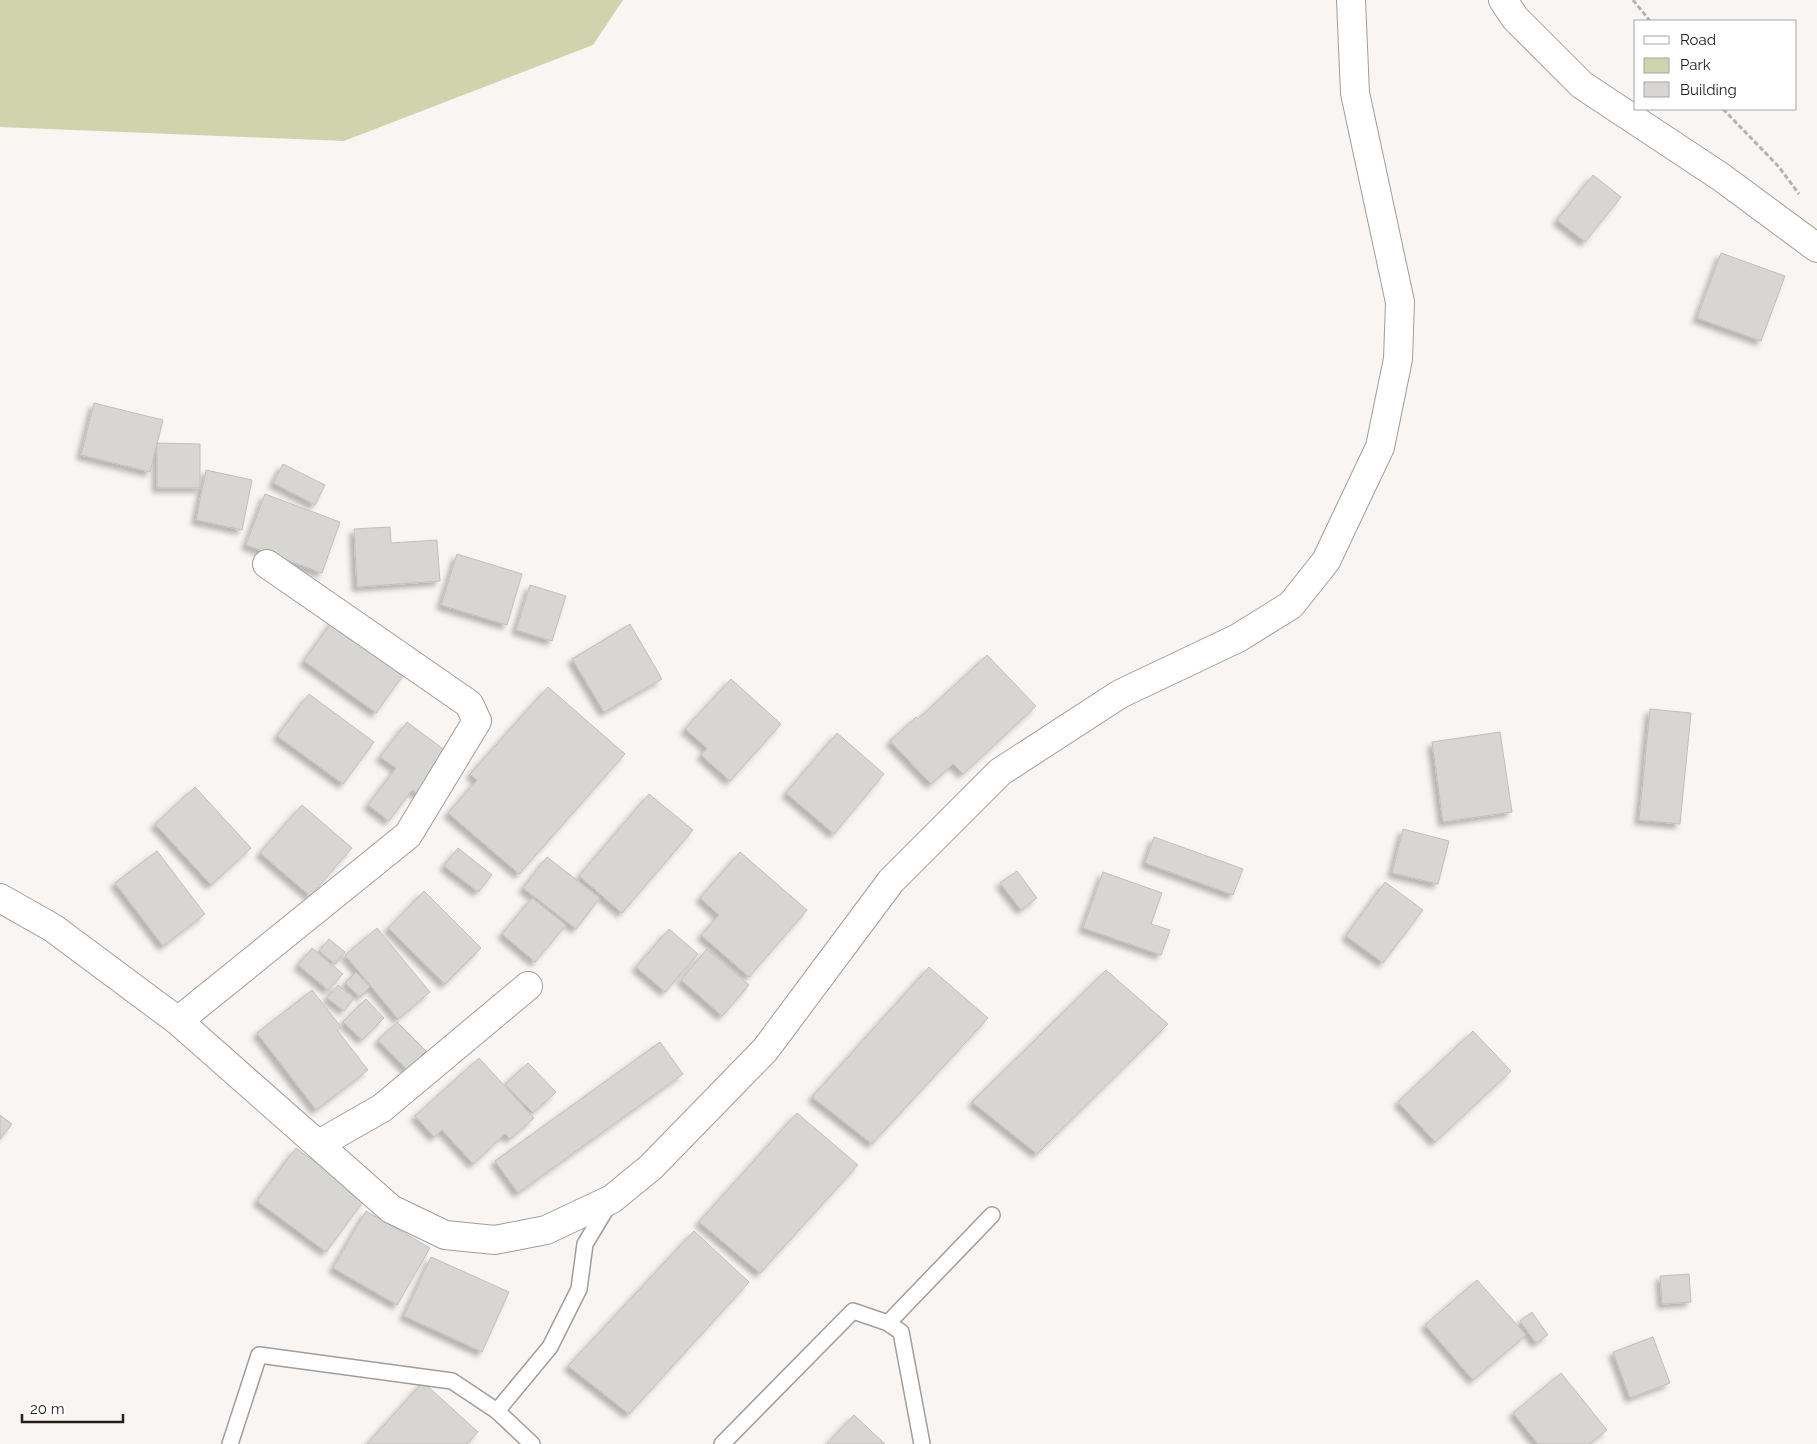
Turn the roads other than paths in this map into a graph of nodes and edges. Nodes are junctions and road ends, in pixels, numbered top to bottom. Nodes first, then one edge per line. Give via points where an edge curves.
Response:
1 (1351, 0) edge
2 (1503, 0) edge
3 (1817, 248) edge
4 (267, 564) dead end
5 (0, 898) edge
6 (528, 986) dead end
7 (178, 1021) junction
8 (319, 1144) junction
9 (612, 1199) junction
10 (992, 1215) dead end
11 (888, 1323) junction
12 (497, 1411) junction
13 (230, 1444) edge
14 (532, 1444) edge
15 (722, 1444) edge
16 (922, 1444) edge

1 - 9 street via 1355,93 1400,302 1398,359 1380,448 1326,561 1291,605 1238,638 1120,694 1000,772 891,881 765,1050 651,1167
2 - 3 street via 1515,18 1582,84 1721,176
4 - 7 street via 469,704 477,721 408,835
5 - 7 street via 52,928
6 - 8 street via 382,1108
7 - 8 street
8 - 9 street via 391,1209 445,1235 495,1240 546,1230
9 - 12 lane via 585,1244 579,1289 550,1347
10 - 11 lane
11 - 15 lane via 853,1311
11 - 16 lane via 901,1332
12 - 13 lane via 452,1381 259,1355
12 - 14 lane

